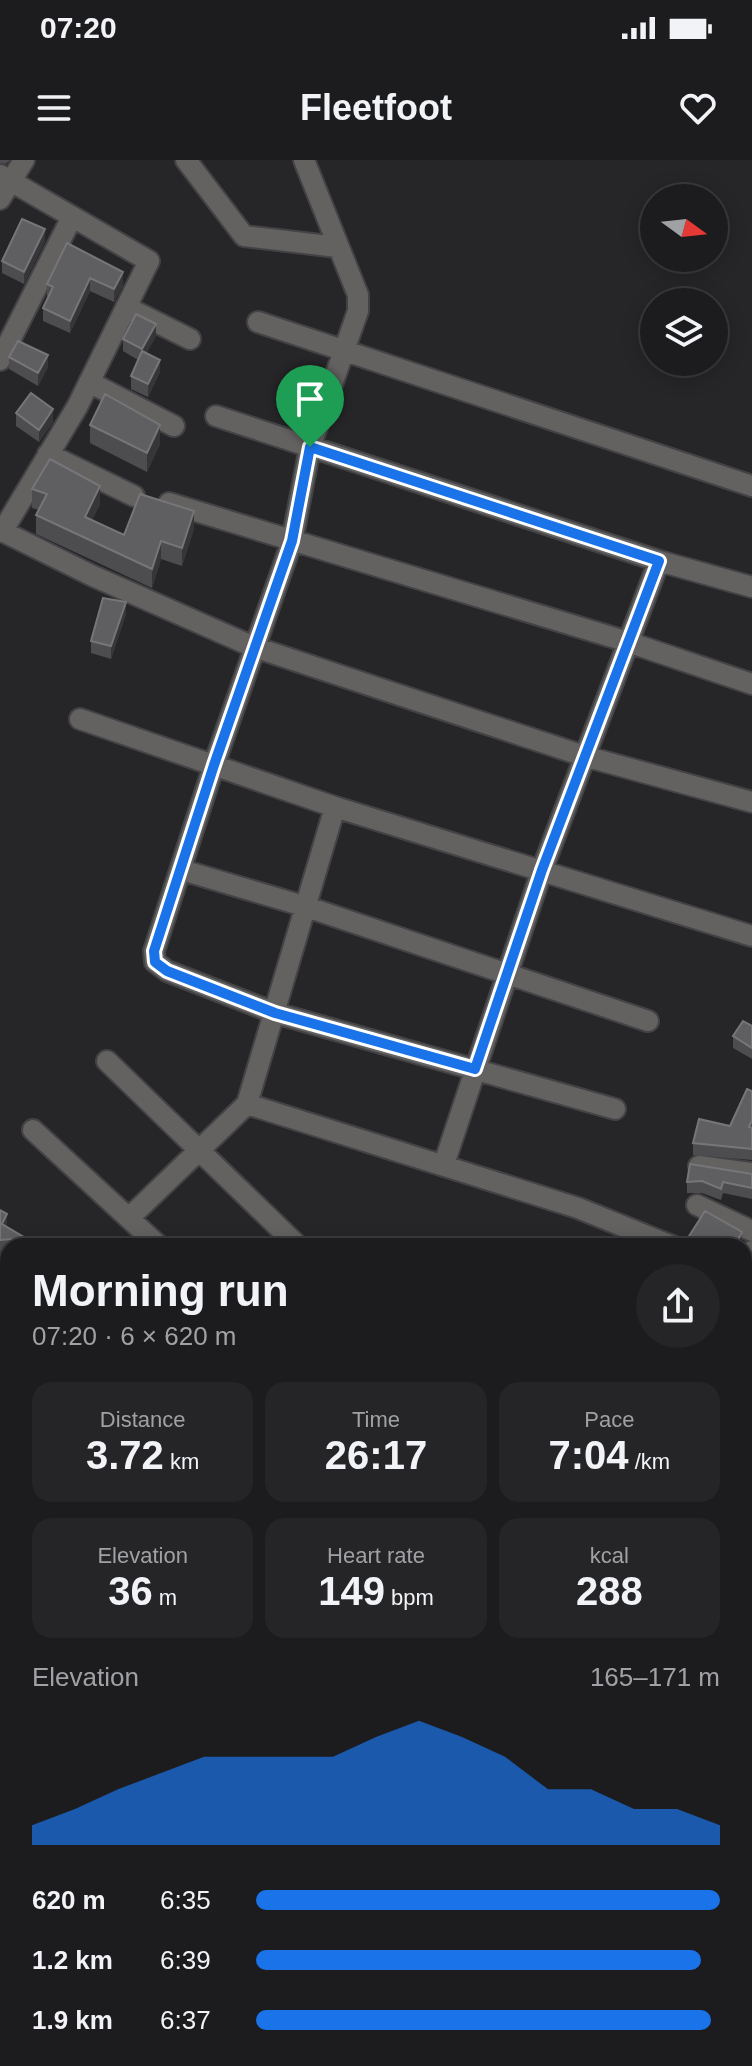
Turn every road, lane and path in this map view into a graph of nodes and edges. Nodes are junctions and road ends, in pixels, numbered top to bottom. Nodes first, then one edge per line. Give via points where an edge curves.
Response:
1 (24, 160) edge
2 (186, 160) edge
3 (304, 160) edge
4 (3, 185) edge
5 (72, 217) junction
6 (337, 247) junction
7 (126, 307) junction
8 (258, 322) dead end
9 (190, 339) dead end
10 (343, 352) junction
11 (0, 360) edge
12 (89, 382) junction
13 (216, 416) dead end
14 (174, 426) dead end
15 (310, 447) junction
16 (48, 454) junction
17 (752, 486) edge
18 (134, 496) dead end
19 (158, 499) edge
20 (1, 531) edge
21 (292, 541) junction
22 (659, 561) junction
23 (752, 587) edge
24 (625, 641) junction
25 (254, 647) junction
26 (752, 684) edge
27 (80, 719) dead end
28 (584, 756) junction
29 (214, 765) junction
30 (752, 802) edge
31 (335, 807) junction
32 (182, 870) junction
33 (542, 870) junction
34 (307, 907) junction
35 (752, 936) edge
36 (506, 974) junction
37 (275, 1013) junction
38 (648, 1021) dead end
39 (107, 1061) dead end
40 (475, 1069) junction
41 (247, 1104) junction
42 (615, 1109) dead end
43 (33, 1130) dead end
44 (200, 1150) junction
45 (444, 1164) junction
46 (699, 1166) edge
47 (752, 1173) edge
48 (697, 1205) dead end
49 (130, 1217) junction
50 (752, 1231) edge
51 (151, 1238) edge
52 (290, 1238) edge
53 (653, 1238) edge

1 - 4 street
2 - 6 street via 244,236
3 - 6 street
4 - 5 street
5 - 7 street via 149,261
5 - 11 street
6 - 10 street via 359,302
7 - 9 street
7 - 12 street
8 - 10 street
10 - 15 street
10 - 17 street
12 - 14 street
12 - 16 street
13 - 15 street
15 - 21 street
15 - 22 street
16 - 18 street
16 - 20 street
19 - 21 street
20 - 25 street
21 - 24 street
21 - 25 street
22 - 23 street
22 - 24 street
24 - 26 street
24 - 28 street
25 - 28 street
25 - 29 street
27 - 29 street
28 - 30 street
28 - 33 street
29 - 31 street
29 - 32 street
31 - 33 street
31 - 34 street
32 - 34 street
32 - 37 street via 154,951 155,962
33 - 35 street
33 - 36 street
34 - 36 street
34 - 37 street
36 - 38 street
36 - 40 street
37 - 40 street
37 - 41 street
39 - 44 street
40 - 42 street
40 - 45 street
41 - 44 street
41 - 45 street
43 - 49 street
44 - 49 street
44 - 52 street
45 - 53 street
46 - 47 street
48 - 50 street
49 - 51 street

